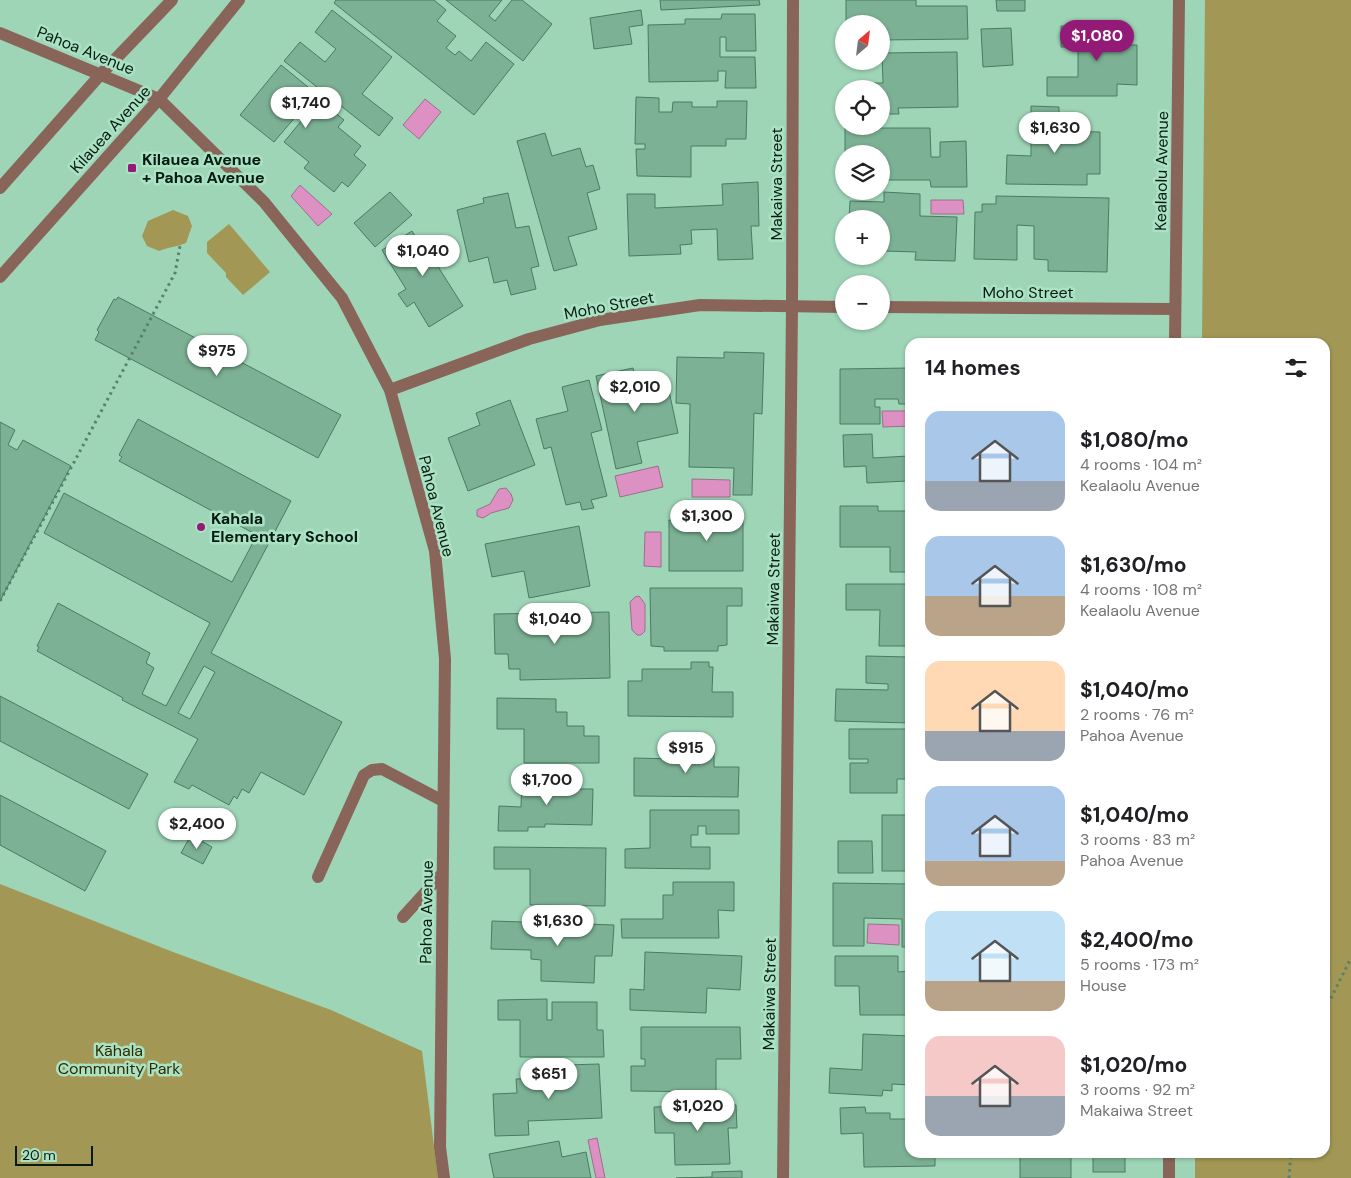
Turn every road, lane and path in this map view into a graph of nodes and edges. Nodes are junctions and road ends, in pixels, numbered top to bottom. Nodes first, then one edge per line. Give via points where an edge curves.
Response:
1 (172, 0) edge
2 (239, 0) edge
3 (792, 0) edge
4 (1179, 0) edge
5 (0, 33) edge
6 (101, 74) junction
7 (159, 98) junction
8 (0, 188) edge
9 (180, 246) dead end
10 (0, 276) edge
11 (792, 307) junction
12 (835, 307) edge
13 (890, 307) edge
14 (1175, 309) junction
15 (1175, 338) edge
16 (390, 390) junction
17 (0, 602) edge
18 (443, 802) junction
19 (442, 874) junction
20 (318, 877) dead end
21 (403, 917) dead end
22 (1351, 958) edge
23 (1330, 1000) edge
24 (1169, 1158) edge
25 (1291, 1158) edge
26 (444, 1178) edge
27 (783, 1178) edge
28 (1169, 1178) edge
29 (1289, 1178) edge

1 - 6 street
2 - 7 street, Kilauea Avenue
3 - 11 street, Makaiwa Street
4 - 14 street, Kealaolu Avenue
5 - 6 street, Pahoa Avenue
6 - 7 street, Pahoa Avenue
6 - 8 street
7 - 10 street, Kilauea Avenue
7 - 16 street, Pahoa Avenue via 264,202 342,298
9 - 17 path via 175,273
11 - 12 street, Moho Street
11 - 16 street, Moho Street via 700,305 600,320 528,339
11 - 27 street, Makaiwa Street
13 - 14 street, Moho Street
14 - 15 street, Kealaolu Avenue
16 - 18 street, Pahoa Avenue via 435,551 445,659
18 - 19 street, Pahoa Avenue
18 - 20 street via 382,769 372,770 364,775
19 - 21 street
19 - 26 street, Pahoa Avenue via 440,1147
22 - 23 path
24 - 28 street
25 - 29 path

